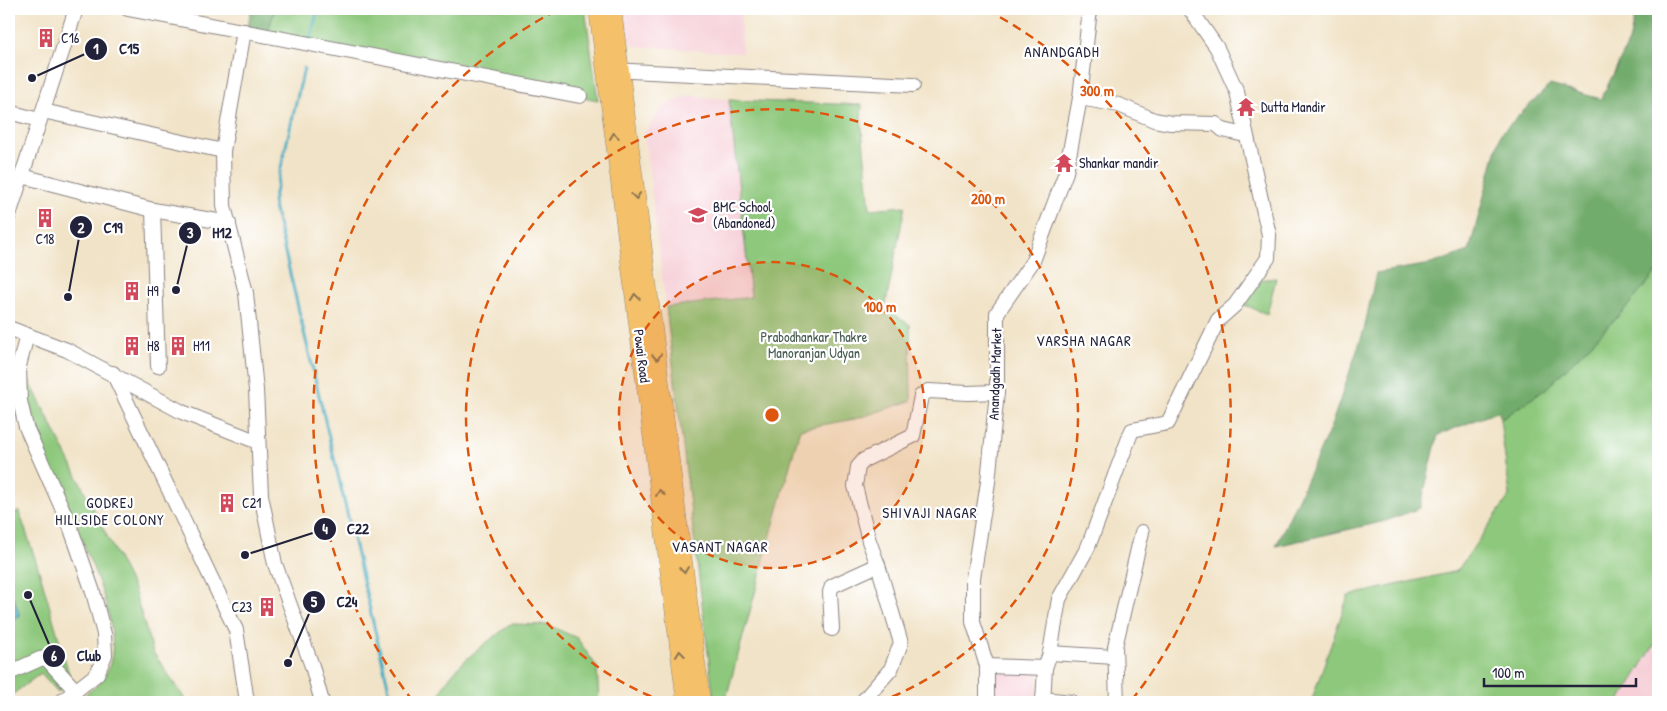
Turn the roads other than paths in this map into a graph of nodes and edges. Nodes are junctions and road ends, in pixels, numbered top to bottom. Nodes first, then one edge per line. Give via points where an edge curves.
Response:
1 (76, 9) edge
2 (128, 9) edge
3 (598, 9) edge
4 (612, 9) edge
5 (1090, 9) edge
6 (1190, 9) edge
7 (244, 31) junction
8 (613, 70) junction
9 (913, 85) dead end
10 (580, 96) dead end
11 (1080, 98) junction
12 (9, 112) edge
13 (41, 115) junction
14 (1245, 136) junction
15 (223, 151) junction
16 (22, 176) junction
17 (153, 210) junction
18 (9, 215) edge
19 (229, 223) junction
20 (9, 328) edge
21 (27, 335) junction
22 (158, 366) dead end
23 (113, 373) junction
24 (997, 392) junction
25 (258, 442) junction
26 (1142, 532) dead end
27 (878, 565) junction
28 (684, 623) junction
29 (832, 629) dead end
30 (1050, 653) junction
31 (1115, 657) junction
32 (987, 666) junction
33 (1045, 668) junction
34 (9, 673) edge
35 (9, 684) edge
36 (68, 696) edge
37 (1043, 701) edge
38 (247, 702) edge
39 (322, 702) edge
40 (686, 702) edge
41 (701, 702) edge
42 (862, 702) edge
43 (987, 702) edge
44 (1071, 702) edge
45 (1117, 702) edge

1 - 13 street
2 - 7 street
3 - 8 main road, Powai Road
4 - 8 main road, Powai Road
5 - 11 street, Anandgadh Market
6 - 14 street via 1217,48 1237,92
7 - 10 street
7 - 15 street
8 - 9 street
8 - 28 main road, Powai Road
11 - 14 street via 1119,105 1154,120 1216,124 1223,130
11 - 24 street, Anandgadh Market via 1066,172 1033,261 997,313
12 - 13 street
13 - 15 street
13 - 16 street
14 - 30 street via 1269,235 1268,258 1235,305 1218,320 1168,423 1132,430 1088,547 1058,600
15 - 19 street via 224,206
16 - 17 street
16 - 18 street
17 - 19 street
17 - 22 street
19 - 25 street via 246,293
20 - 21 street
21 - 23 street
21 - 36 street via 19,366 20,401 26,427 70,526 104,634 104,655 97,674
23 - 25 street via 182,412
23 - 38 street via 236,630
24 - 27 street via 928,391 921,396 913,436 864,460 858,467 855,486
24 - 32 street, Anandgadh Market via 988,482 973,578 973,622
25 - 39 street via 261,495 275,564
26 - 31 street
27 - 29 street via 832,586
27 - 42 street via 901,643 891,669
40 -> 28 main road, Powai Road
28 - 41 main road, Powai Road
30 - 31 street
30 - 33 street
31 - 45 street
32 - 33 street
32 - 43 street, Anandgadh Market
33 - 37 street
34 - 36 street via 46,658
35 - 36 street via 40,664
37 - 44 street

